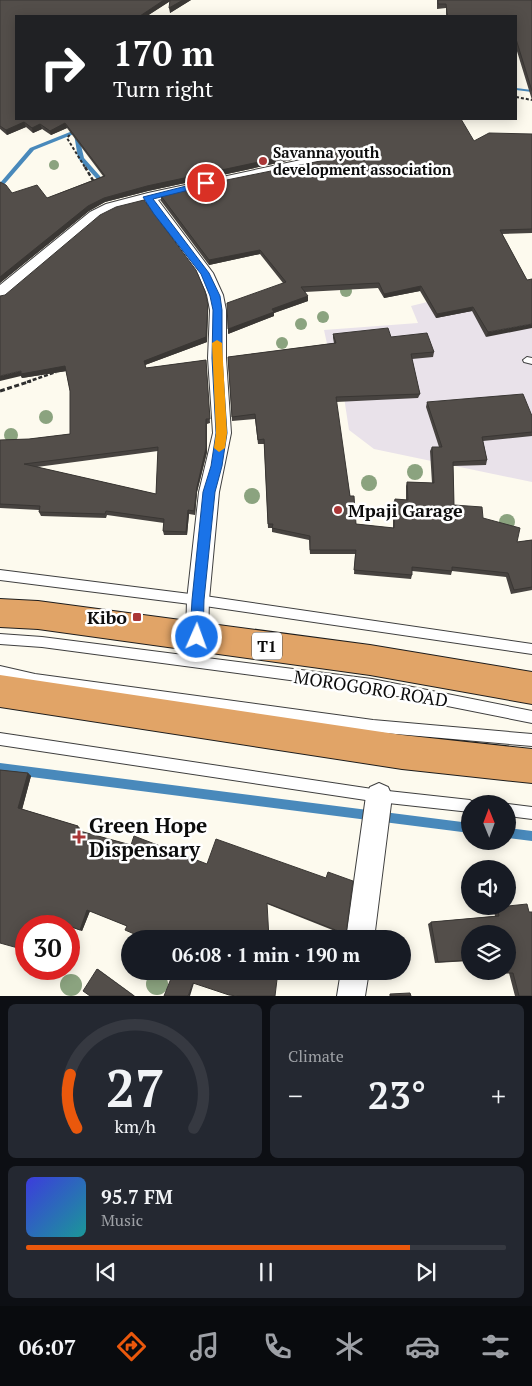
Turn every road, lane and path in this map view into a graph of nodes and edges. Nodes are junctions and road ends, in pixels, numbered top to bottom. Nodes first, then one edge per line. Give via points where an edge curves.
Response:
1 (517, 97) edge
2 (532, 100) edge
3 (77, 128) edge
4 (324, 159) edge
5 (148, 197) junction
6 (111, 207) junction
7 (0, 294) edge
8 (59, 369) edge
9 (0, 391) edge
10 (0, 575) edge
11 (198, 600) junction
12 (0, 612) edge
13 (197, 637) junction
14 (0, 639) edge
15 (532, 649) edge
16 (0, 672) edge
17 (532, 688) edge
18 (0, 691) edge
19 (532, 717) edge
20 (0, 739) edge
21 (532, 740) edge
22 (532, 766) edge
23 (379, 796) junction
24 (461, 805) edge
25 (516, 811) edge
26 (532, 813) edge
27 (361, 930) edge
28 (354, 980) edge
29 (352, 996) edge

1 - 2 path
3 - 6 path via 67,138
4 - 5 street
5 - 6 street
5 - 11 street via 205,273 218,310 217,358 222,433 209,492
6 - 7 street via 95,215
8 - 9 path
10 - 11 lane
11 - 13 street
11 - 15 lane
12 - 13 highway, MOROGORO ROAD / T1
13 - 17 highway, MOROGORO ROAD / T1 via 370,660
14 - 19 lane, MOROGORO ROAD via 372,685
16 - 21 lane, MOROGORO ROAD via 35,680 373,726
18 - 22 highway via 392,750
20 - 23 lane
23 - 24 lane
23 - 27 street
25 - 26 lane
28 - 29 street

